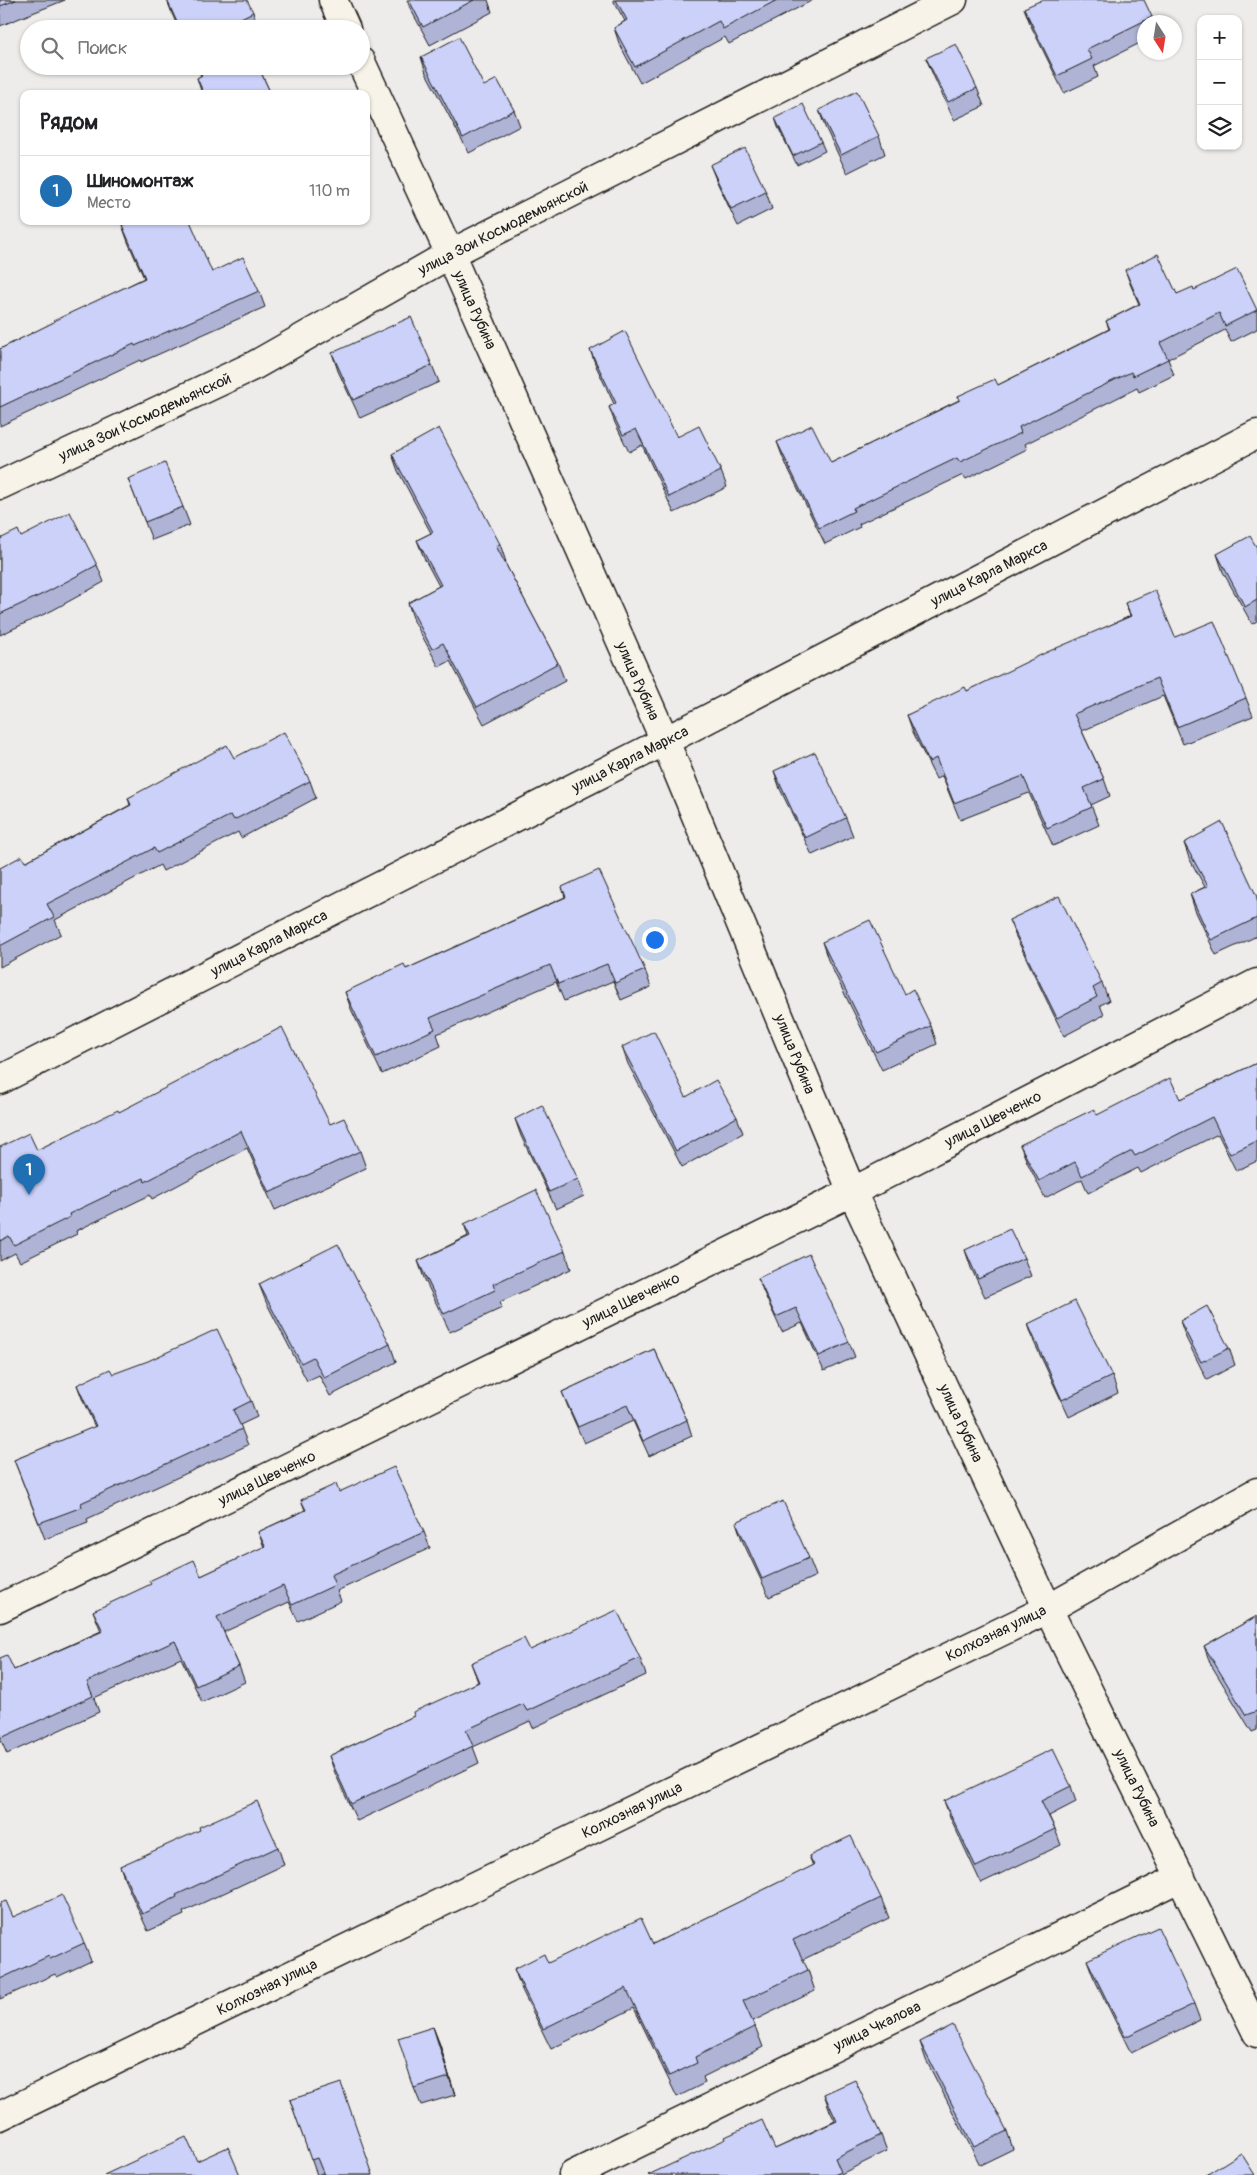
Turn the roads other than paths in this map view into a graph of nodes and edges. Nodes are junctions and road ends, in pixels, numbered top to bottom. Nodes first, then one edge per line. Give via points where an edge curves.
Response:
1 (333, 0) edge
2 (953, 0) edge
3 (342, 20) edge
4 (367, 75) edge
5 (450, 254) junction
6 (1257, 434) edge
7 (0, 485) edge
8 (665, 741) junction
9 (1257, 983) edge
10 (0, 1080) edge
11 (852, 1192) junction
12 (1257, 1492) edge
13 (0, 1608) edge
14 (1048, 1608) junction
15 (1181, 1877) junction
16 (1257, 2033) edge
17 (0, 2116) edge
18 (573, 2175) edge

1 - 3 street
2 - 5 street, улица Зои Космодемьянской
4 - 5 street, улица Рубина
5 - 7 street, улица Зои Космодемьянской via 255,365
5 - 8 street, улица Рубина
6 - 8 street, улица Карла Маркса
8 - 10 street, улица Карла Маркса
8 - 11 street, улица Рубина
9 - 11 street, улица Шевченко
11 - 13 street, улица Шевченко
11 - 14 street, улица Рубина
12 - 14 street, Колхозная улица
14 - 15 street, улица Рубина
14 - 17 street, Колхозная улица
15 - 16 street, улица Рубина
15 - 18 street, улица Чкалова

